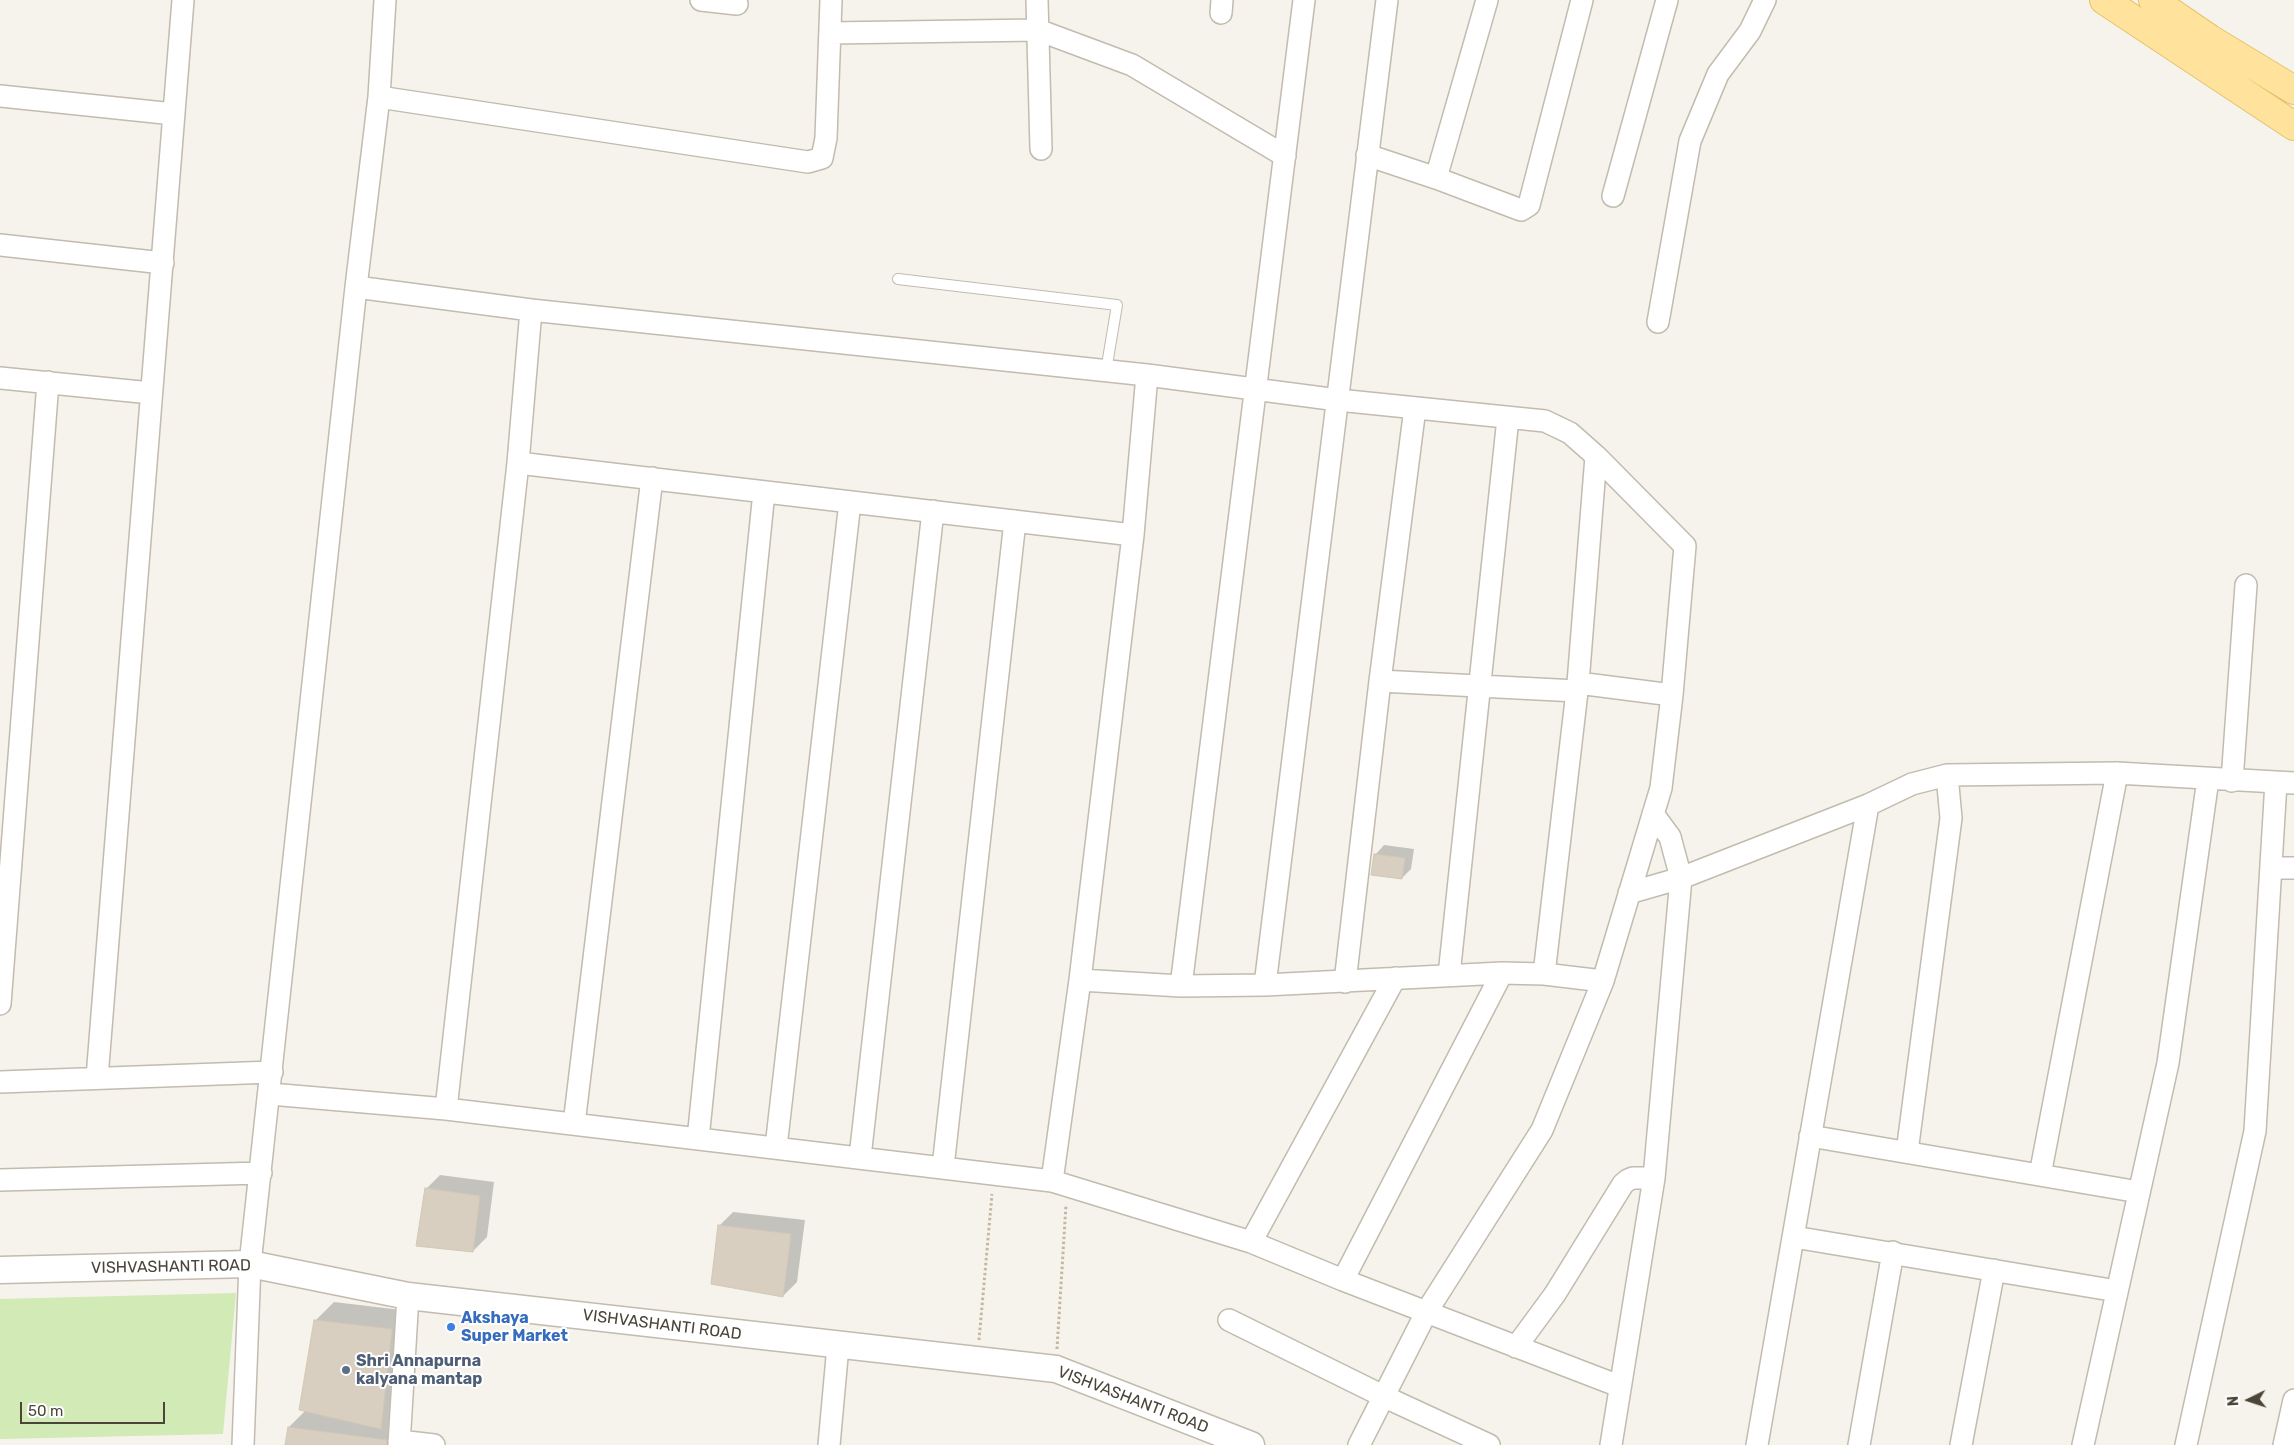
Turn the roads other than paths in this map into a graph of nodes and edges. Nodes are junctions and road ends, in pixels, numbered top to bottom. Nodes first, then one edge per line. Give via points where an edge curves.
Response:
1 (183, 0) edge
2 (385, 0) edge
3 (701, 0) edge
4 (832, 0) edge
5 (1037, 0) edge
6 (1304, 0) edge
7 (1387, 0) edge
8 (1487, 0) edge
9 (1582, 0) edge
10 (1668, 0) edge
11 (1765, 0) edge
12 (2104, 0) edge
13 (2153, 0) edge
14 (737, 4) dead end
15 (1038, 30) junction
16 (830, 33) junction
17 (2294, 90) edge
18 (0, 96) edge
19 (379, 97) junction
20 (174, 114) junction
21 (2294, 126) edge
22 (1041, 149) dead end
23 (1367, 155) junction
24 (1285, 156) junction
25 (1436, 178) junction
26 (1613, 196) dead end
27 (0, 245) edge
28 (163, 263) junction
29 (898, 279) dead end
30 (356, 287) junction
31 (531, 310) junction
32 (1658, 322) dead end
33 (1106, 371) junction
34 (1147, 375) junction
35 (0, 378) edge
36 (48, 382) junction
37 (1255, 389) junction
38 (152, 393) junction
39 (1338, 400) junction
40 (1415, 408) junction
41 (1508, 418) junction
42 (1596, 456) junction
43 (518, 462) junction
44 (652, 478) junction
45 (764, 492) junction
46 (850, 502) junction
47 (933, 511) junction
48 (1015, 521) junction
49 (1133, 535) junction
50 (2246, 585) dead end
51 (1380, 681) junction
52 (1479, 684) junction
53 (1577, 687) junction
54 (1672, 695) junction
55 (2117, 772) junction
56 (1947, 776) junction
57 (2208, 779) junction
58 (2232, 781) junction
59 (2285, 782) edge
60 (1868, 804) junction
61 (1653, 814) junction
62 (2272, 868) junction
63 (2294, 868) edge
64 (1681, 878) junction
65 (1629, 893) junction
66 (1502, 973) junction
67 (1544, 974) junction
68 (1449, 975) junction
69 (1395, 978) junction
70 (1080, 980) junction
71 (1603, 981) junction
72 (1345, 982) junction
73 (1181, 986) junction
74 (1265, 986) junction
75 (0, 1004) edge
76 (272, 1072) junction
77 (97, 1078) junction
78 (0, 1082) edge
79 (270, 1094) junction
80 (446, 1109) junction
81 (574, 1124) junction
82 (1810, 1136) junction
83 (698, 1138) junction
84 (776, 1147) junction
85 (1907, 1152) junction
86 (860, 1157) junction
87 (943, 1167) junction
88 (261, 1173) junction
89 (2040, 1175) junction
90 (1654, 1178) junction
91 (0, 1180) edge
92 (1060, 1183) junction
93 (2139, 1192) junction
94 (1794, 1237) junction
95 (1251, 1242) junction
96 (1893, 1252) junction
97 (250, 1264) junction
98 (0, 1270) edge
99 (1994, 1270) junction
100 (1343, 1280) junction
101 (2117, 1291) junction
102 (408, 1296) junction
103 (1428, 1312) junction
104 (1229, 1320) dead end
105 (838, 1346) junction
106 (1516, 1346) junction
107 (1619, 1386) junction
108 (1385, 1397) junction
109 (2294, 1400) edge
110 (399, 1443) edge
111 (243, 1445) edge
112 (434, 1445) edge
113 (829, 1445) edge
114 (1252, 1445) edge
115 (1359, 1445) edge
116 (1489, 1445) edge
117 (1611, 1445) edge
118 (1758, 1445) edge
119 (1859, 1445) edge
120 (1961, 1445) edge
121 (2083, 1445) edge
122 (2186, 1445) edge
123 (2284, 1445) edge

1 - 20 street
2 - 19 street
3 - 14 street
4 - 16 street
5 - 15 street
6 - 24 street
7 - 23 street
8 - 25 street
9 - 25 street via 1529,205 1521,210
10 - 26 street
11 - 32 street via 1750,31 1718,74 1690,141
12 - 21 main road
13 - 17 main road
15 - 16 street
15 - 22 street
15 - 24 street via 1132,65
16 - 19 street via 826,138 822,158 808,162
18 - 20 street
19 - 30 street
20 - 28 street
23 - 25 street
23 - 39 street
24 - 37 street
27 - 28 street
28 - 38 street
29 - 33 lane via 1117,305
30 - 31 street
30 - 76 street
31 - 33 street
31 - 43 street
33 - 34 street
34 - 37 street
34 - 49 street
35 - 36 street
36 - 38 street
36 - 75 street
37 - 39 street
37 - 73 street
38 - 77 street
39 - 40 street
39 - 74 street
40 - 41 street
40 - 51 street
41 - 42 street via 1545,422 1570,433
41 - 52 street
42 - 53 street
42 - 54 street via 1685,546
43 - 44 street
43 - 80 street
44 - 45 street
44 - 81 street
45 - 46 street
45 - 83 street
46 - 47 street
46 - 84 street
47 - 48 street
47 - 86 street
48 - 49 street
48 - 87 street
49 - 70 street
50 - 58 street
51 - 52 street
51 - 72 street
52 - 53 street
52 - 68 street
53 - 54 street
53 - 67 street
54 - 61 street via 1660,788
55 - 56 street
55 - 57 street
55 - 89 street
56 - 60 street via 1912,784
56 - 85 street via 1951,818
57 - 58 street
57 - 93 street via 2168,1063
58 - 59 street
59 - 62 street
60 - 64 street
60 - 82 street
61 - 64 street via 1670,837
61 - 65 street
62 - 63 street
62 - 122 street via 2255,1131
64 - 65 street
64 - 90 street
65 - 71 street
66 - 67 street
66 - 68 street
66 - 100 street
67 - 71 street
68 - 69 street
69 - 72 street
69 - 95 street
70 - 73 street
70 - 92 street
71 - 103 street via 1542,1130
72 - 74 street
73 - 74 street
76 - 77 street
76 - 79 street
77 - 78 street
79 - 80 street
79 - 88 street
80 - 81 street
81 - 83 street
82 - 85 street
82 - 94 street
83 - 84 street
84 - 86 street
85 - 89 street
86 - 87 street
87 - 92 street
88 - 91 street
88 - 97 street
89 - 93 street
90 - 106 street via 1633,1178 1623,1184 1556,1294
90 - 107 street
92 - 95 street
93 - 101 street
94 - 96 street
94 - 118 street
95 - 100 street
96 - 99 street
96 - 119 street
97 - 98 street, VISHVASHANTI ROAD
97 - 102 street, VISHVASHANTI ROAD
97 - 111 street
99 - 101 street
99 - 120 street
100 - 103 street
101 - 121 street
102 - 105 street, VISHVASHANTI ROAD
102 - 110 street
103 - 106 street
103 - 108 street
104 - 108 street
105 - 113 street
105 - 114 street, VISHVASHANTI ROAD via 1056,1369
106 - 107 street
107 - 117 street
108 - 115 street
108 - 116 street
109 - 123 street
110 - 112 street

